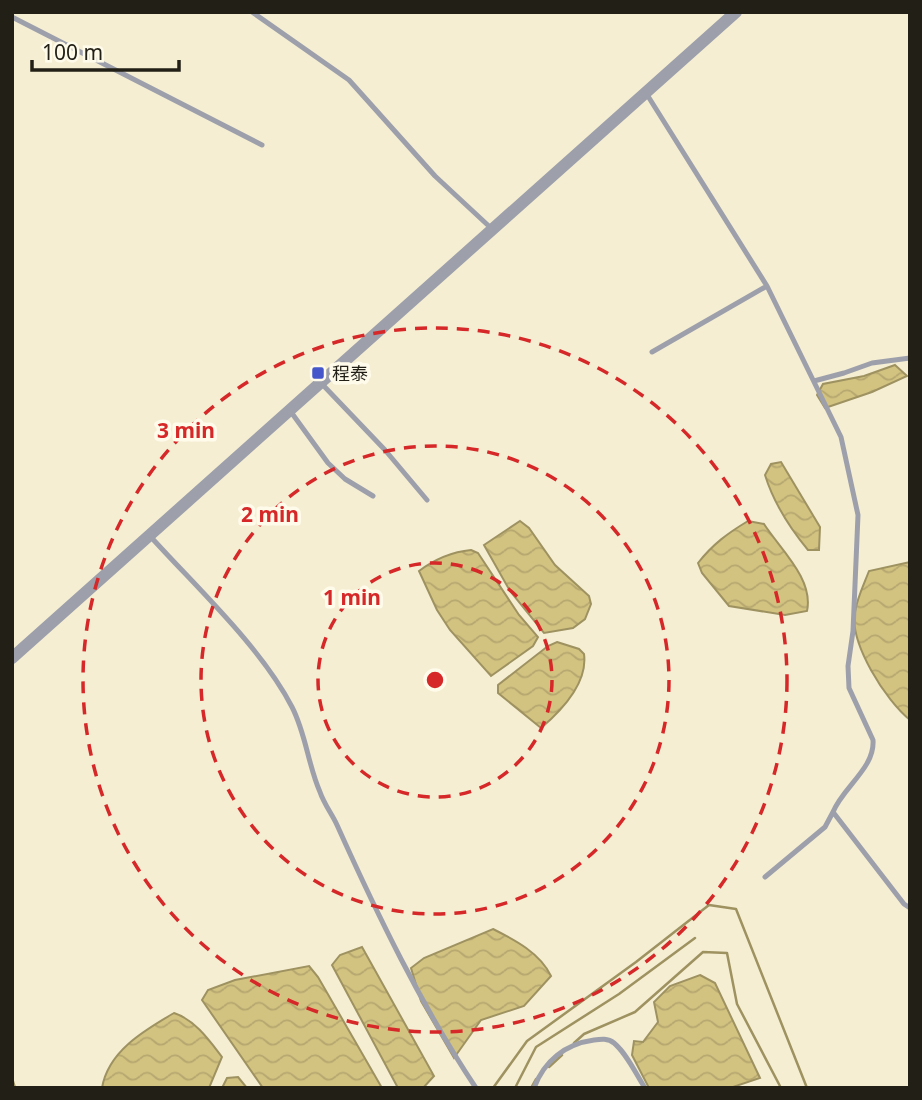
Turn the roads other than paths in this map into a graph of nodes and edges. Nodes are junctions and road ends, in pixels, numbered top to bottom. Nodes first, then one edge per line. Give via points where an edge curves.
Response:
1 (252, 12) edge
2 (736, 12) edge
3 (14, 18) edge
4 (646, 93) junction
5 (262, 145) dead end
6 (492, 229) junction
7 (767, 286) junction
8 (652, 352) dead end
9 (910, 358) edge
10 (814, 381) junction
11 (321, 383) junction
12 (290, 410) junction
13 (373, 496) dead end
14 (427, 499) dead end
15 (150, 536) junction
16 (12, 658) edge
17 (833, 812) junction
18 (765, 877) dead end
19 (910, 908) edge
20 (476, 1088) edge
21 (534, 1088) edge
22 (645, 1088) edge

1 - 6 lane via 349,80 435,176
2 - 4 street
3 - 5 lane
4 - 6 street
4 - 7 lane
6 - 11 street
7 - 8 lane
7 - 10 lane
9 - 10 lane via 872,363
10 - 17 lane via 842,437 858,515 849,688 873,740 866,765
11 - 12 street
11 - 14 lane
12 - 13 lane via 328,463
12 - 15 street
15 - 16 street
15 - 20 lane via 266,667 292,708 319,792 371,901
17 - 18 lane via 825,827
17 - 19 lane
21 - 22 lane via 547,1064 566,1048 603,1038 615,1044

